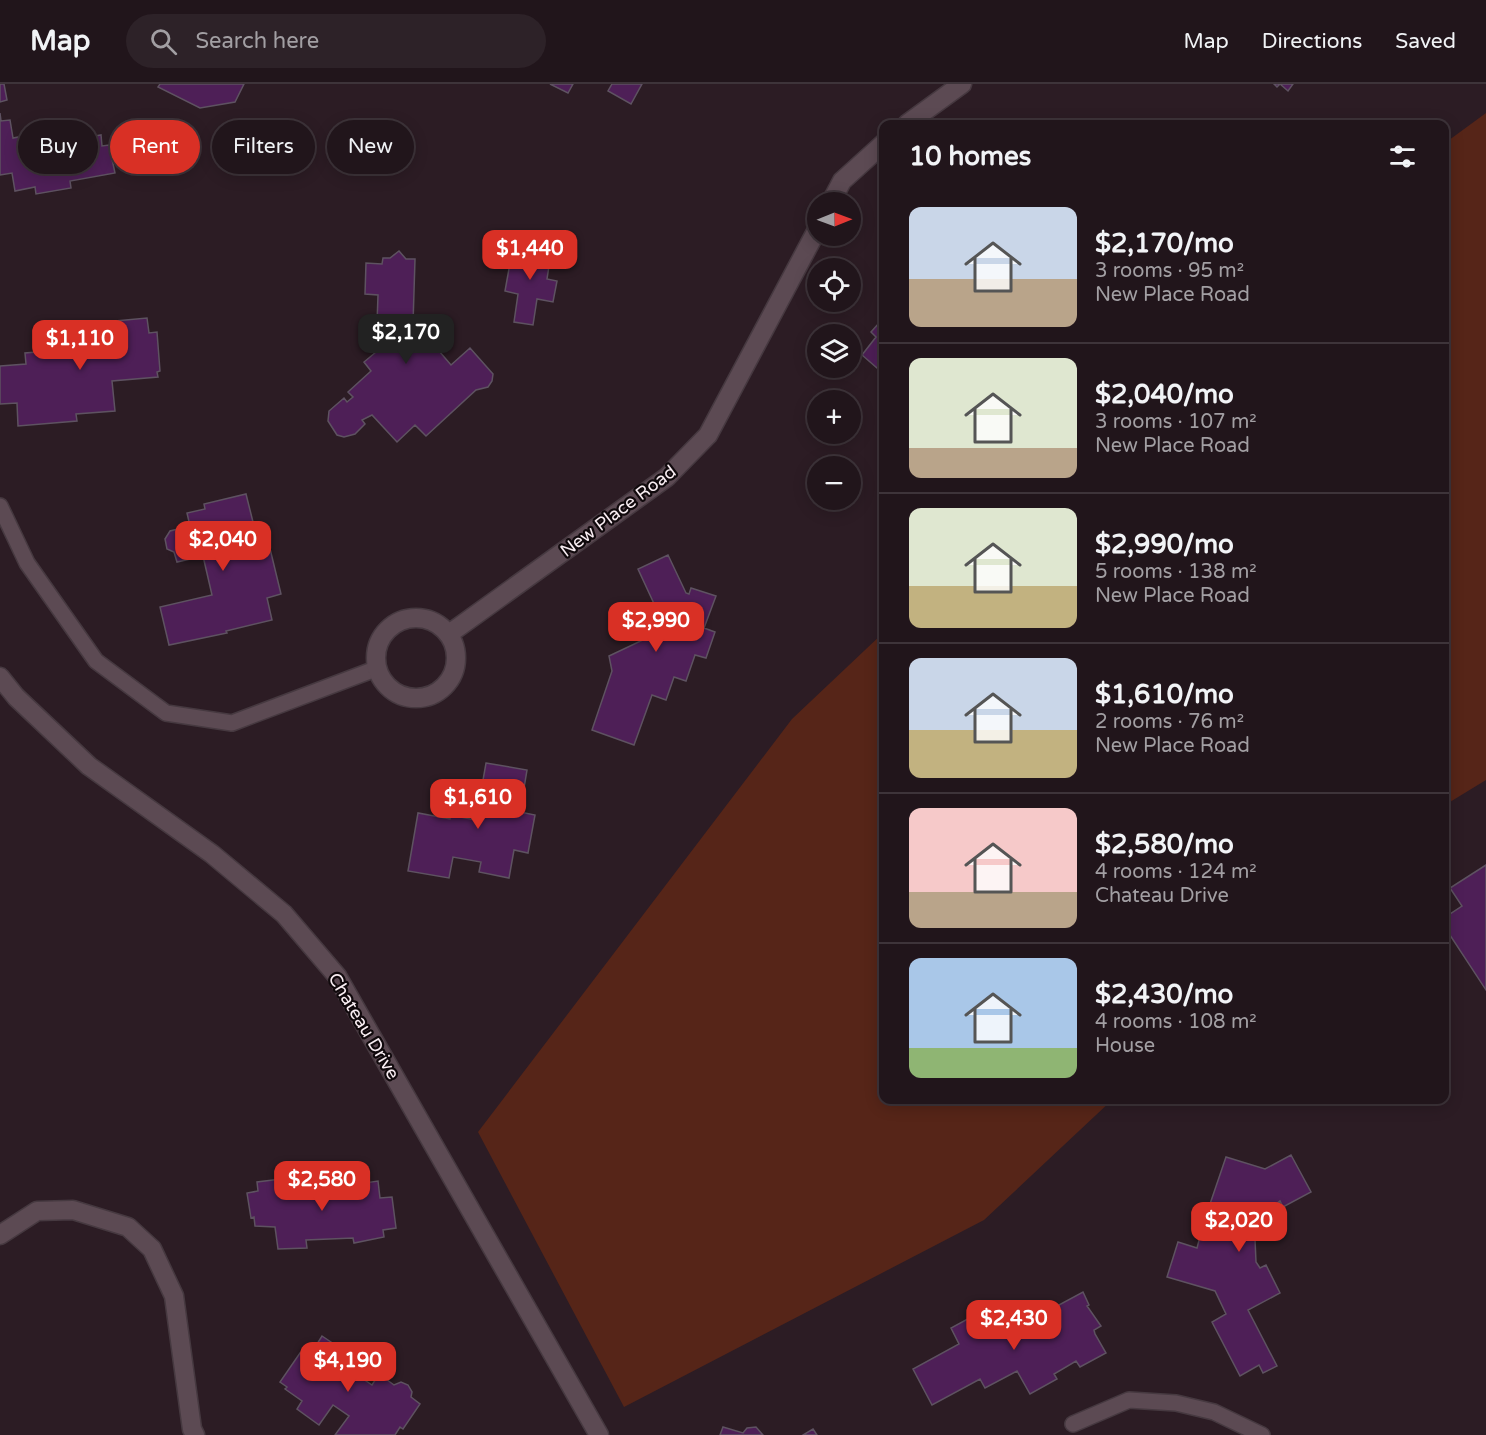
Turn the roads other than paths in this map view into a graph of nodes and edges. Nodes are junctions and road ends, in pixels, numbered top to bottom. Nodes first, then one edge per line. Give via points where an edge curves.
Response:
1 (962, 84) edge
2 (912, 120) edge
3 (879, 148) edge
4 (836, 192) edge
5 (808, 246) edge
6 (0, 506) edge
7 (449, 634) junction
8 (378, 668) junction
9 (0, 677) edge
10 (0, 1235) edge
11 (1073, 1424) dead end
12 (195, 1435) edge
13 (599, 1435) edge
14 (1262, 1435) edge

1 - 2 street
3 - 4 street via 842,181
5 - 7 street, New Place Road via 708,435 667,477
6 - 8 lane via 27,563 96,661 166,713 232,723
7 - 8 street via 426,618 399,621 380,640
7 - 8 street via 455,645 455,673 433,696 402,697 390,689
9 - 13 street, Chateau Drive via 89,766 212,854 284,914 337,976
10 - 12 street via 37,1211 73,1210 128,1227 152,1249 174,1296
11 - 14 lane via 1129,1400 1176,1403 1214,1413

